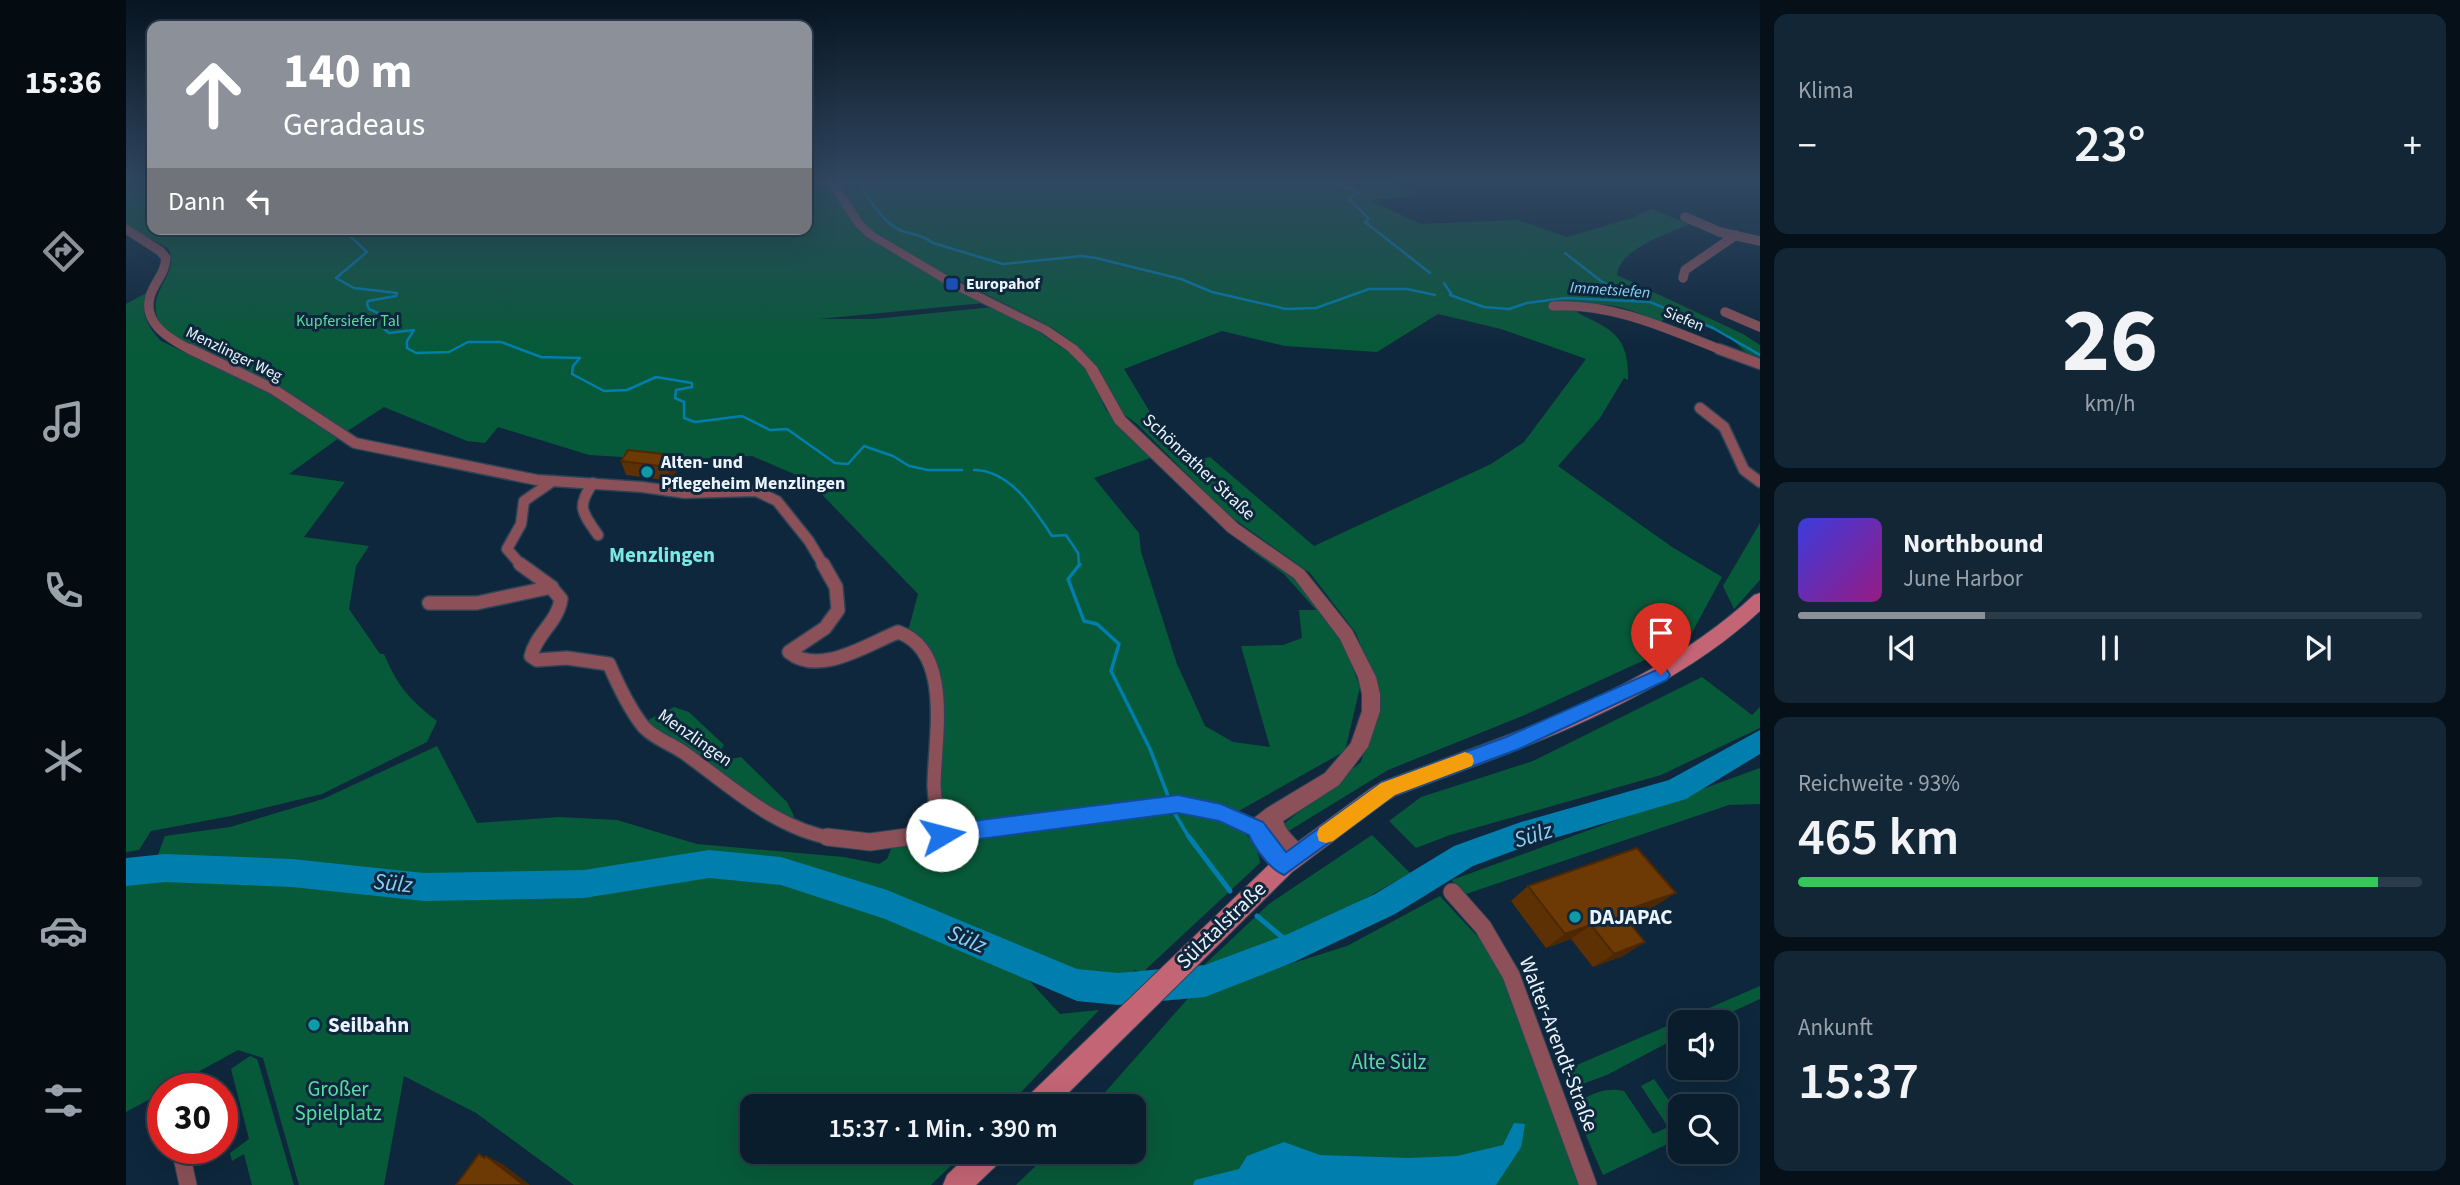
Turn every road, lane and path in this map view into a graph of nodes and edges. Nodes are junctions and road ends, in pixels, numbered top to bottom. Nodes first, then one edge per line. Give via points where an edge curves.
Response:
1 (136, 235) edge
2 (873, 235) edge
3 (1736, 235) edge
4 (1737, 235) edge
5 (1760, 241) edge
6 (1684, 278) dead end
7 (1553, 306) dead end
8 (1725, 312) dead end
9 (1760, 327) edge
10 (1760, 364) edge
11 (1700, 408) dead end
12 (553, 481) junction
13 (593, 482) junction
14 (1760, 482) edge
15 (598, 535) dead end
16 (552, 587) junction
17 (1760, 600) edge
18 (429, 603) dead end
19 (1274, 814) junction
20 (1256, 828) junction
21 (942, 835) junction
22 (1291, 860) junction
23 (1452, 892) dead end
24 (1048, 1094) edge
25 (183, 1164) edge
26 (978, 1164) edge
27 (188, 1185) edge
28 (957, 1185) edge
29 (1588, 1185) edge

1 - 12 street, Menzlinger Weg via 166,258 150,300 150,315 159,330 184,347 273,389 355,443
2 - 19 street, Schönrather Straße via 1039,327 1083,358 1120,420 1233,528 1299,574 1346,635 1371,694 1371,711 1359,747 1321,786
3 - 6 street via 1685,270
4 - 5 street
7 - 10 street, Siefen via 1587,306 1623,314
8 - 9 street
11 - 14 street via 1724,428 1744,470
12 - 13 street
12 - 16 street via 524,501 521,524 507,549 511,557
13 - 15 street via 582,499 583,513
13 - 21 street via 685,493 756,491 777,501 809,541 839,599 834,619 789,652 793,657 802,662 829,658 898,632 912,638 925,656 937,700 935,817
16 - 18 street via 477,603
16 - 21 street, Menzlingen via 559,593 561,608 536,639 531,656 610,664 644,728 772,817 802,832 834,840 870,842
17 - 22 main road, Sülztalstraße via 1728,631 1665,673 1512,743 1388,789
19 - 20 street, Schönrather Straße
19 - 22 street via 1273,823
20 - 21 street, Menzlingen via 1221,813 1178,804
20 - 22 street via 1260,837
22 - 24 main road, Sülztalstraße
23 - 29 street, Walter-Arendt-Straße via 1483,927 1511,975
25 - 27 street
26 - 28 main road

